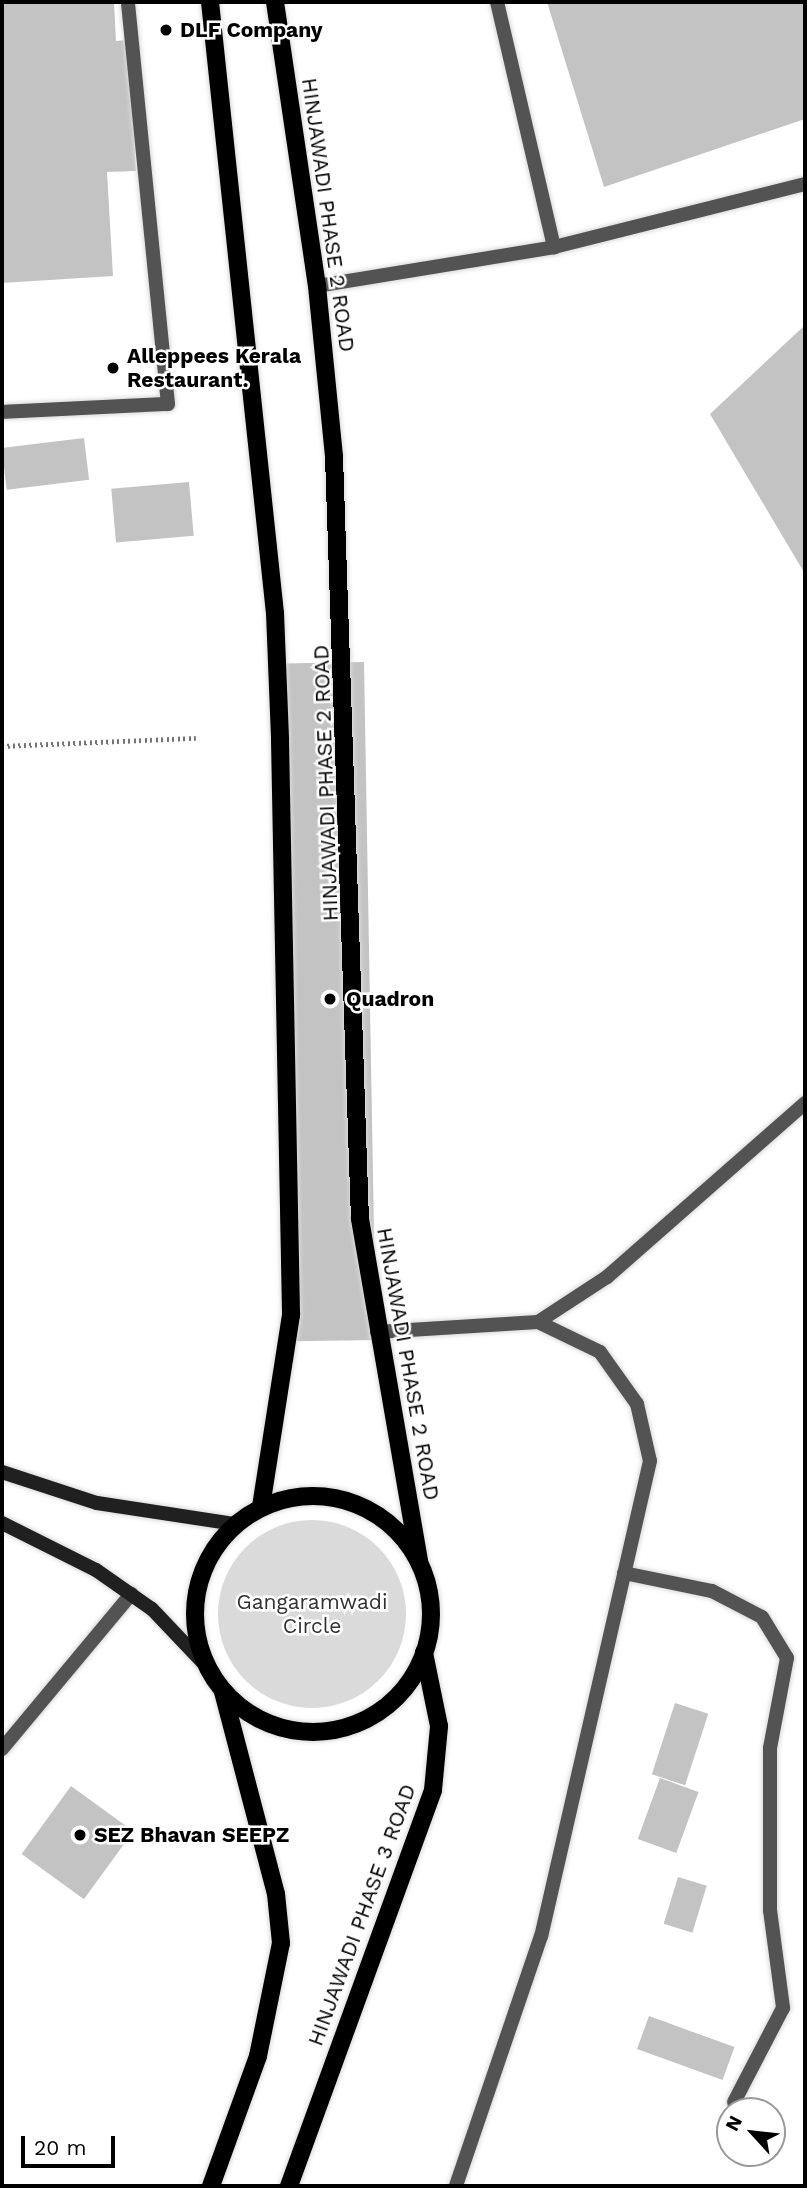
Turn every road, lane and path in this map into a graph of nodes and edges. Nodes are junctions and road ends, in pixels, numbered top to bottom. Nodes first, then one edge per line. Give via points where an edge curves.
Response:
1 (128, 2) edge
2 (210, 2) edge
3 (275, 2) edge
4 (497, 2) edge
5 (805, 184) edge
6 (554, 247) junction
7 (317, 286) junction
8 (2, 412) edge
9 (196, 738) dead end
10 (2, 746) edge
11 (805, 1103) edge
12 (538, 1322) junction
13 (377, 1332) junction
14 (2, 1472) edge
15 (261, 1507) junction
16 (2, 1523) edge
17 (235, 1524) junction
18 (419, 1562) junction
19 (624, 1573) junction
20 (131, 1594) junction
21 (424, 1653) junction
22 (206, 1666) junction
23 (223, 1692) junction
24 (2, 1749) edge
25 (737, 2097) edge
26 (211, 2186) edge
27 (289, 2186) edge
28 (456, 2186) edge

1 - 8 street via 168,404
2 - 15 main road via 275,613 280,740 291,1315
3 - 7 main road, HINJAWADI PHASE 2 ROAD
4 - 6 street
5 - 6 street
6 - 7 street
7 - 13 main road, HINJAWADI PHASE 2 ROAD via 344,620 360,1219
9 - 10 path
11 - 12 street via 607,1277
12 - 13 street
12 - 19 street via 600,1352 637,1404 650,1461
13 - 18 main road, HINJAWADI PHASE 2 ROAD
14 - 17 main road via 97,1503
15 - 17 main road
15 - 18 main road via 311,1496 352,1502 402,1536
16 - 20 main road
17 - 22 main road via 215,1548 197,1596 196,1637
18 - 21 main road via 429,1592
19 - 25 street via 712,1591 762,1617 787,1658 770,1748 770,1910 783,2008
19 - 28 street via 541,1936
20 - 22 main road
20 - 24 street
21 - 23 main road via 390,1704 334,1731 273,1726
21 - 27 main road, HINJAWADI PHASE 3 ROAD via 439,1726 433,1790
22 - 23 main road
23 - 26 main road via 276,1894 281,1943 258,2056

